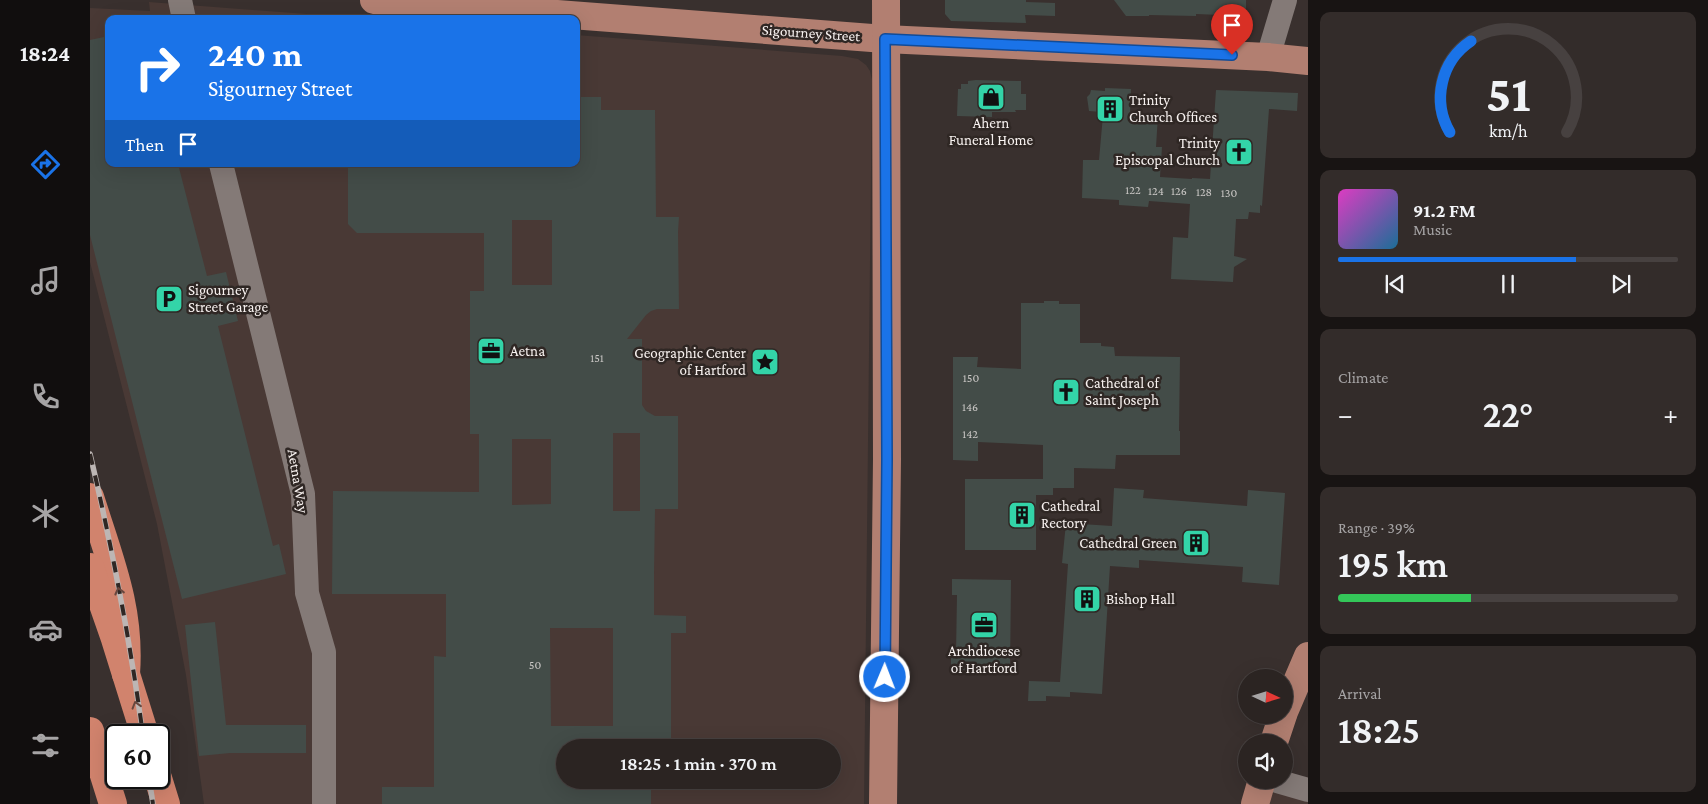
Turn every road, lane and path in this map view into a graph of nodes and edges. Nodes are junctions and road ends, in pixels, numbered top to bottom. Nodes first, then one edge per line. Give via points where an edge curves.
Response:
1 (180, 0) edge
2 (374, 0) edge
3 (886, 0) edge
4 (1285, 0) edge
5 (183, 15) edge
6 (571, 15) edge
7 (580, 16) edge
8 (885, 39) junction
9 (1268, 57) junction
10 (1308, 60) edge
11 (222, 167) edge
12 (90, 496) edge
13 (90, 567) edge
14 (1308, 656) edge
15 (126, 674) junction
16 (1293, 690) edge
17 (142, 724) edge
18 (90, 732) edge
19 (1293, 786) edge
20 (161, 789) edge
21 (1259, 789) edge
22 (1308, 790) edge
23 (112, 804) edge
24 (166, 804) edge
25 (324, 804) edge
26 (882, 804) edge
27 (1255, 804) edge

1 - 5 street
2 - 6 main road, Sigourney Street
3 - 8 main road
4 - 9 street
7 - 8 main road, Sigourney Street
8 - 9 main road, Sigourney Street
8 - 26 main road via 887,468
9 - 10 main road, Sigourney Street
11 - 25 street, Aetna Way via 303,494 307,593 324,652
15 -> 12 highway via 127,638 123,606
13 - 15 highway
14 - 16 main road
17 -> 15 highway
18 - 23 highway
19 - 22 street
20 - 24 highway
21 - 27 main road

